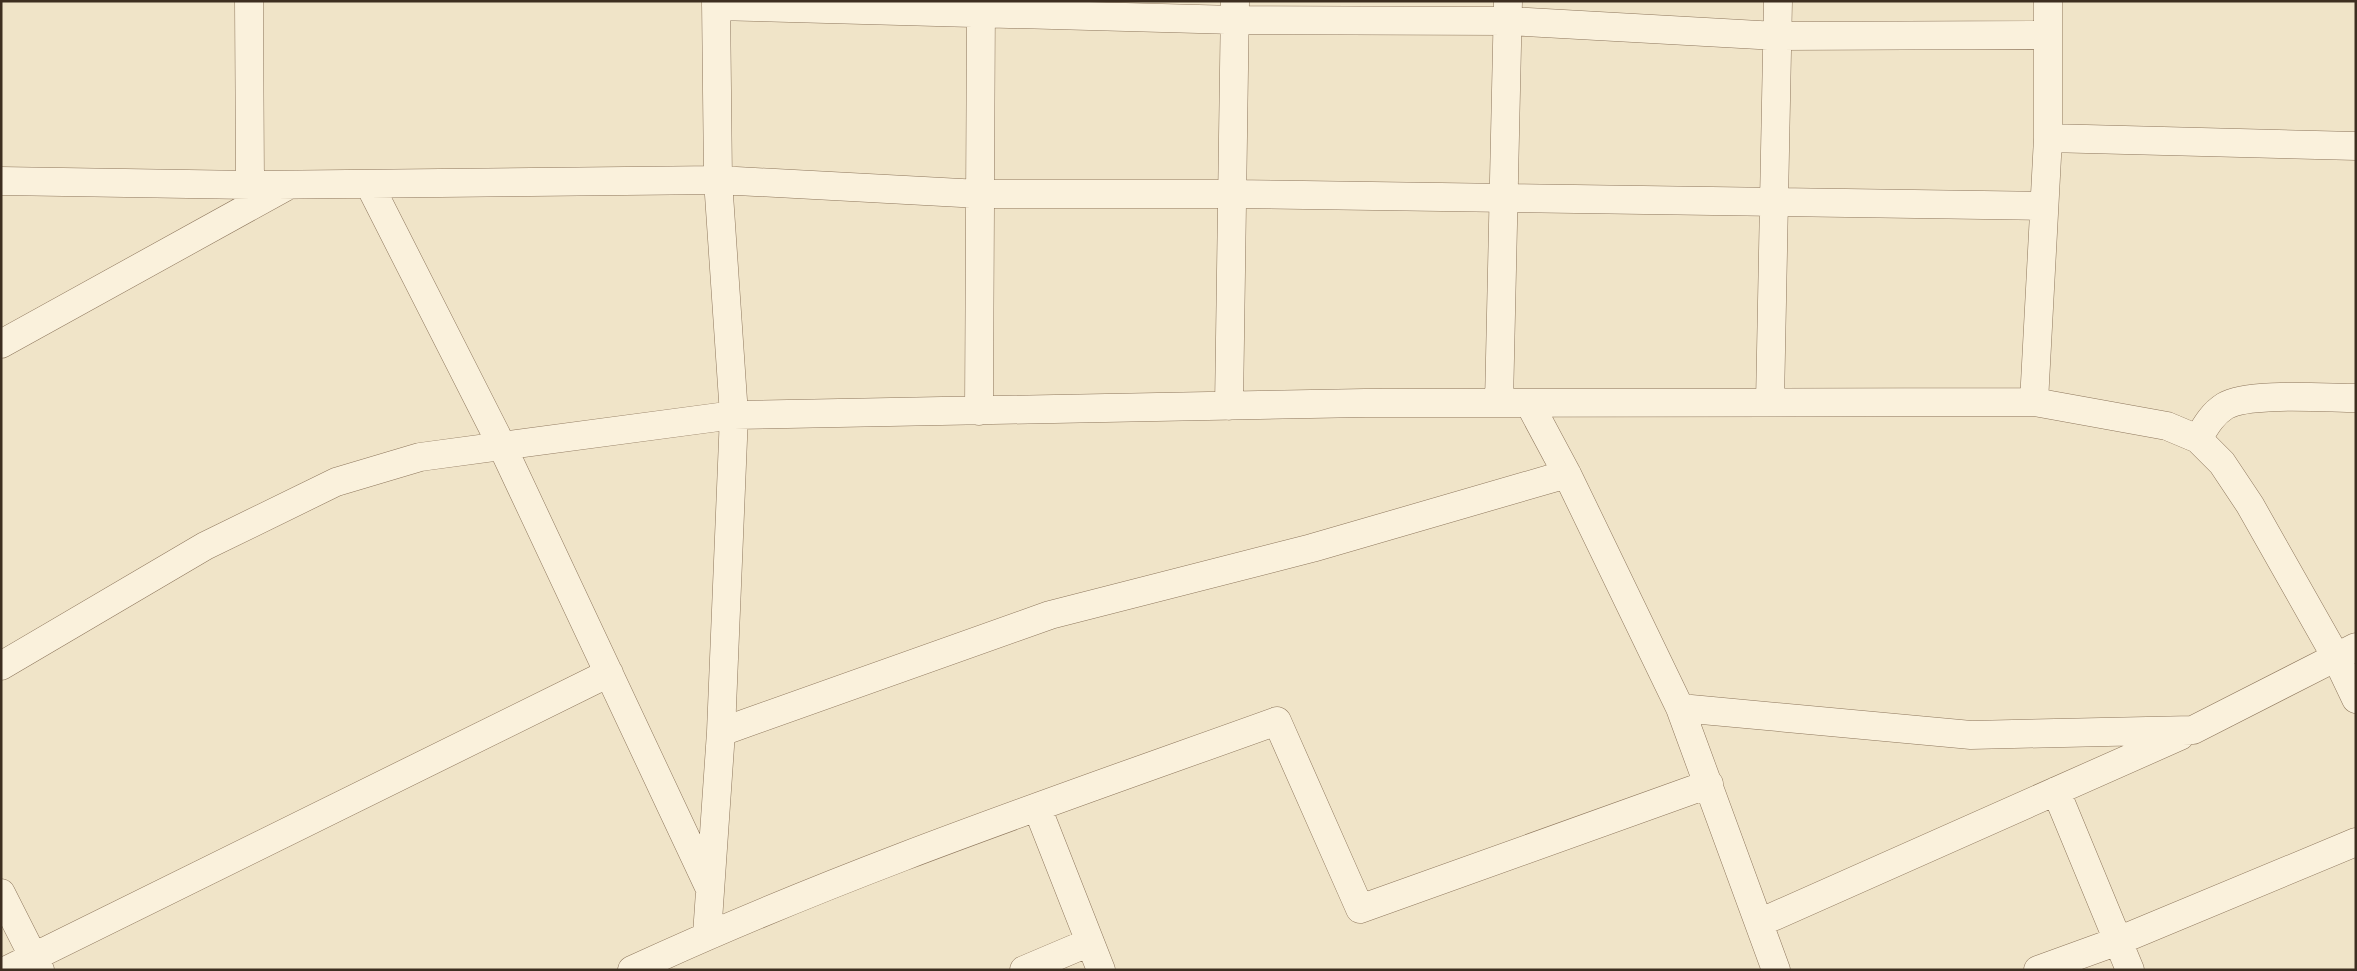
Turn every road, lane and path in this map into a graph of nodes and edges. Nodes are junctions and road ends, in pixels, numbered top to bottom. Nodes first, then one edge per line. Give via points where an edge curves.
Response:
1 (249, 1) edge
2 (1778, 1) edge
3 (2048, 1) edge
4 (716, 4) edge
5 (981, 7) edge
6 (1235, 11) edge
7 (1508, 11) edge
8 (2048, 35) junction
9 (1777, 36) junction
10 (2048, 138) junction
11 (2356, 146) edge
12 (1, 180) edge
13 (718, 180) junction
14 (369, 184) junction
15 (250, 185) junction
16 (289, 185) junction
17 (980, 194) junction
18 (1232, 194) junction
19 (1504, 199) junction
20 (1774, 201) junction
21 (2044, 206) junction
22 (1, 344) edge
23 (2356, 398) edge
24 (1770, 402) junction
25 (2034, 402) junction
26 (1499, 403) junction
27 (1529, 403) junction
28 (1229, 406) junction
29 (979, 411) junction
30 (734, 415) junction
31 (2198, 439) junction
32 (502, 446) junction
33 (1566, 474) junction
34 (2346, 652) edge
35 (1, 666) edge
36 (609, 673) junction
37 (2356, 699) edge
38 (1680, 708) junction
39 (2193, 730) junction
40 (721, 732) junction
41 (1709, 784) junction
42 (2056, 791) junction
43 (1037, 807) junction
44 (2356, 842) edge
45 (710, 891) junction
46 (1, 893) edge
47 (1759, 923) junction
48 (707, 935) junction
49 (2118, 941) junction
50 (1090, 942) junction
51 (36, 963) edge
52 (7, 970) edge
53 (632, 970) edge
54 (1024, 970) edge
55 (1101, 970) edge
56 (1776, 970) edge
57 (2038, 970) edge
58 (2130, 970) edge

1 - 15 street
2 - 9 street
3 - 8 street
4 - 5 street
4 - 13 street
5 - 6 street
5 - 17 street
6 - 7 street
6 - 18 street
7 - 9 street
7 - 19 street
8 - 9 street
8 - 10 street
9 - 20 street
10 - 11 street
10 - 21 street
12 - 15 street
13 - 14 street
13 - 17 street
13 - 30 street
14 - 16 street
14 - 32 street
15 - 16 street
16 - 22 street
17 - 18 street
17 - 29 street
18 - 19 street
18 - 28 street
19 - 20 street
19 - 26 street
20 - 21 street
20 - 24 street
21 - 25 street
23 - 31 street via 2246,398 2225,406 2210,419
24 - 25 street
24 - 27 street
25 - 31 street via 2168,426
26 - 27 street
26 - 28 street
27 - 33 street
28 - 29 street
29 - 30 street
30 - 32 street
30 - 40 street
31 - 34 street via 2222,463
32 - 35 street via 420,457 336,482 205,546
32 - 36 street
33 - 38 street
33 - 40 street via 1312,548 1050,615
34 - 37 street
34 - 39 street
36 - 45 street
36 - 51 street
38 - 39 street via 1971,735
38 - 41 street
39 - 42 street
40 - 45 street
41 - 43 street via 1360,909 1277,721
41 - 47 street
42 - 47 street
42 - 49 street
43 - 48 street
43 - 50 street
44 - 49 street
45 - 48 street
46 - 51 street
47 - 56 street
48 - 53 street
49 - 57 street
49 - 58 street
50 - 54 street
50 - 55 street
51 - 52 street

